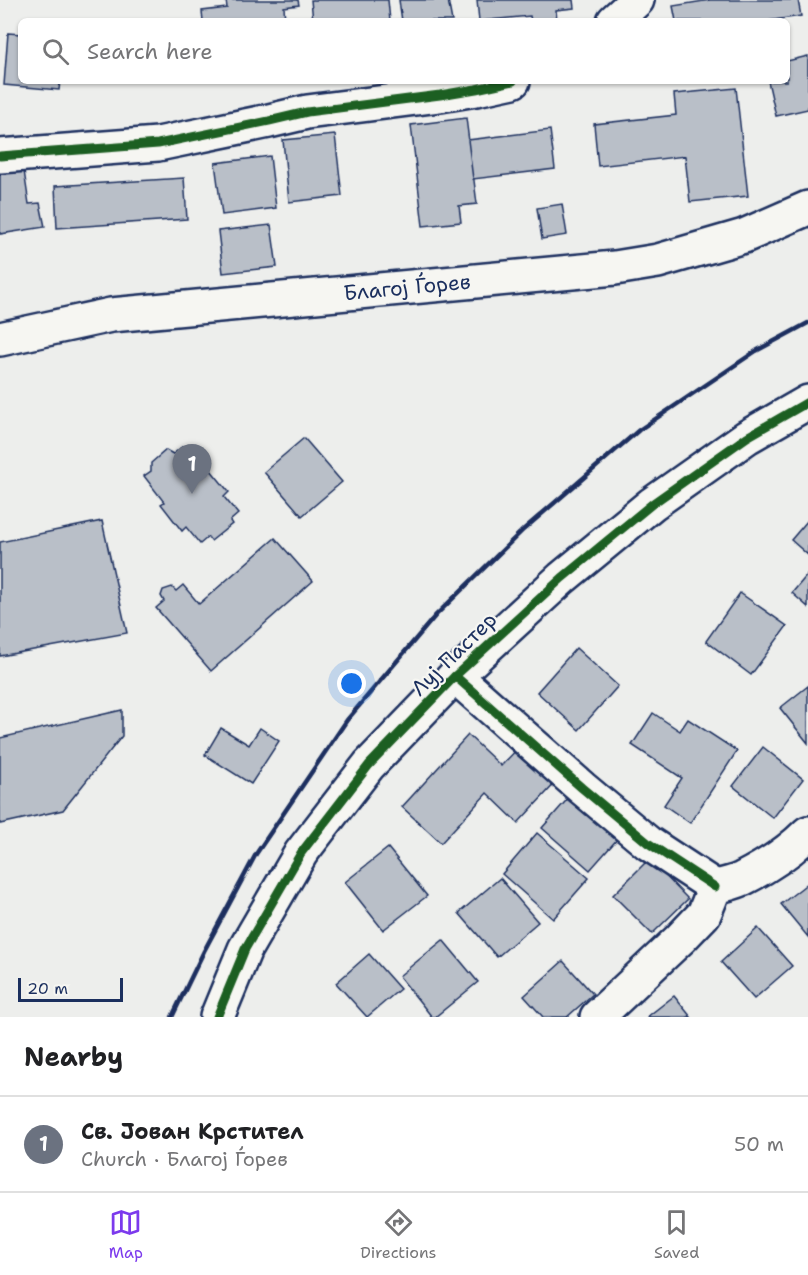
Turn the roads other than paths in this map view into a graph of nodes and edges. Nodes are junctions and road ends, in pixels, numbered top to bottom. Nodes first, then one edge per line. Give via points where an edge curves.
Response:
1 (637, 0) edge
2 (617, 18) edge
3 (499, 84) edge
4 (0, 156) edge
5 (808, 208) edge
6 (0, 339) edge
7 (808, 402) edge
8 (455, 676) junction
9 (808, 833) edge
10 (715, 887) junction
11 (217, 1017) edge
12 (597, 1017) edge

1 - 2 street
3 - 4 street via 307,112 158,144
5 - 6 street, Благој Ѓорев via 744,236 658,261 615,268 111,315
7 - 8 street, Луј Пастер via 747,437 652,504 562,578
8 - 10 street via 648,843
8 - 11 street, Луј Пастер via 369,765 301,853 245,949
9 - 10 street via 741,879
10 - 12 street via 704,914

